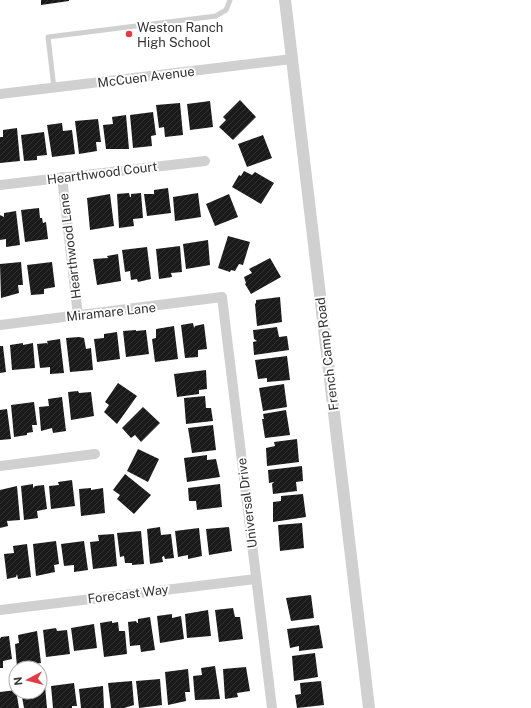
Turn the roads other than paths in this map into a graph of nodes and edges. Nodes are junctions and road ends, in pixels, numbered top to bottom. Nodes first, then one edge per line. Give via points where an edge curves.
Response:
1 (230, 0) edge
2 (285, 0) edge
3 (292, 60) junction
4 (54, 88) junction
5 (0, 94) edge
6 (205, 161) dead end
7 (62, 178) junction
8 (0, 185) edge
9 (222, 297) joint
10 (78, 315) junction
11 (0, 325) edge
12 (95, 454) dead end
13 (0, 466) edge
14 (256, 579) junction
15 (0, 610) edge
16 (272, 708) edge
17 (369, 708) edge

1 - 4 lane via 226,10 219,15 48,37
2 - 3 street, French Camp Road
3 - 4 street, McCuen Avenue
3 - 17 street, French Camp Road
4 - 5 street, McCuen Avenue
6 - 7 street, Hearthwood Court
7 - 8 street, Hearthwood Court
7 - 10 street, Hearthwood Lane
9 - 10 street, Miramare Lane
9 - 14 street, Universal Drive
10 - 11 street, Miramare Lane
12 - 13 street
14 - 15 street, Forecast Way
14 - 16 street, Universal Drive

